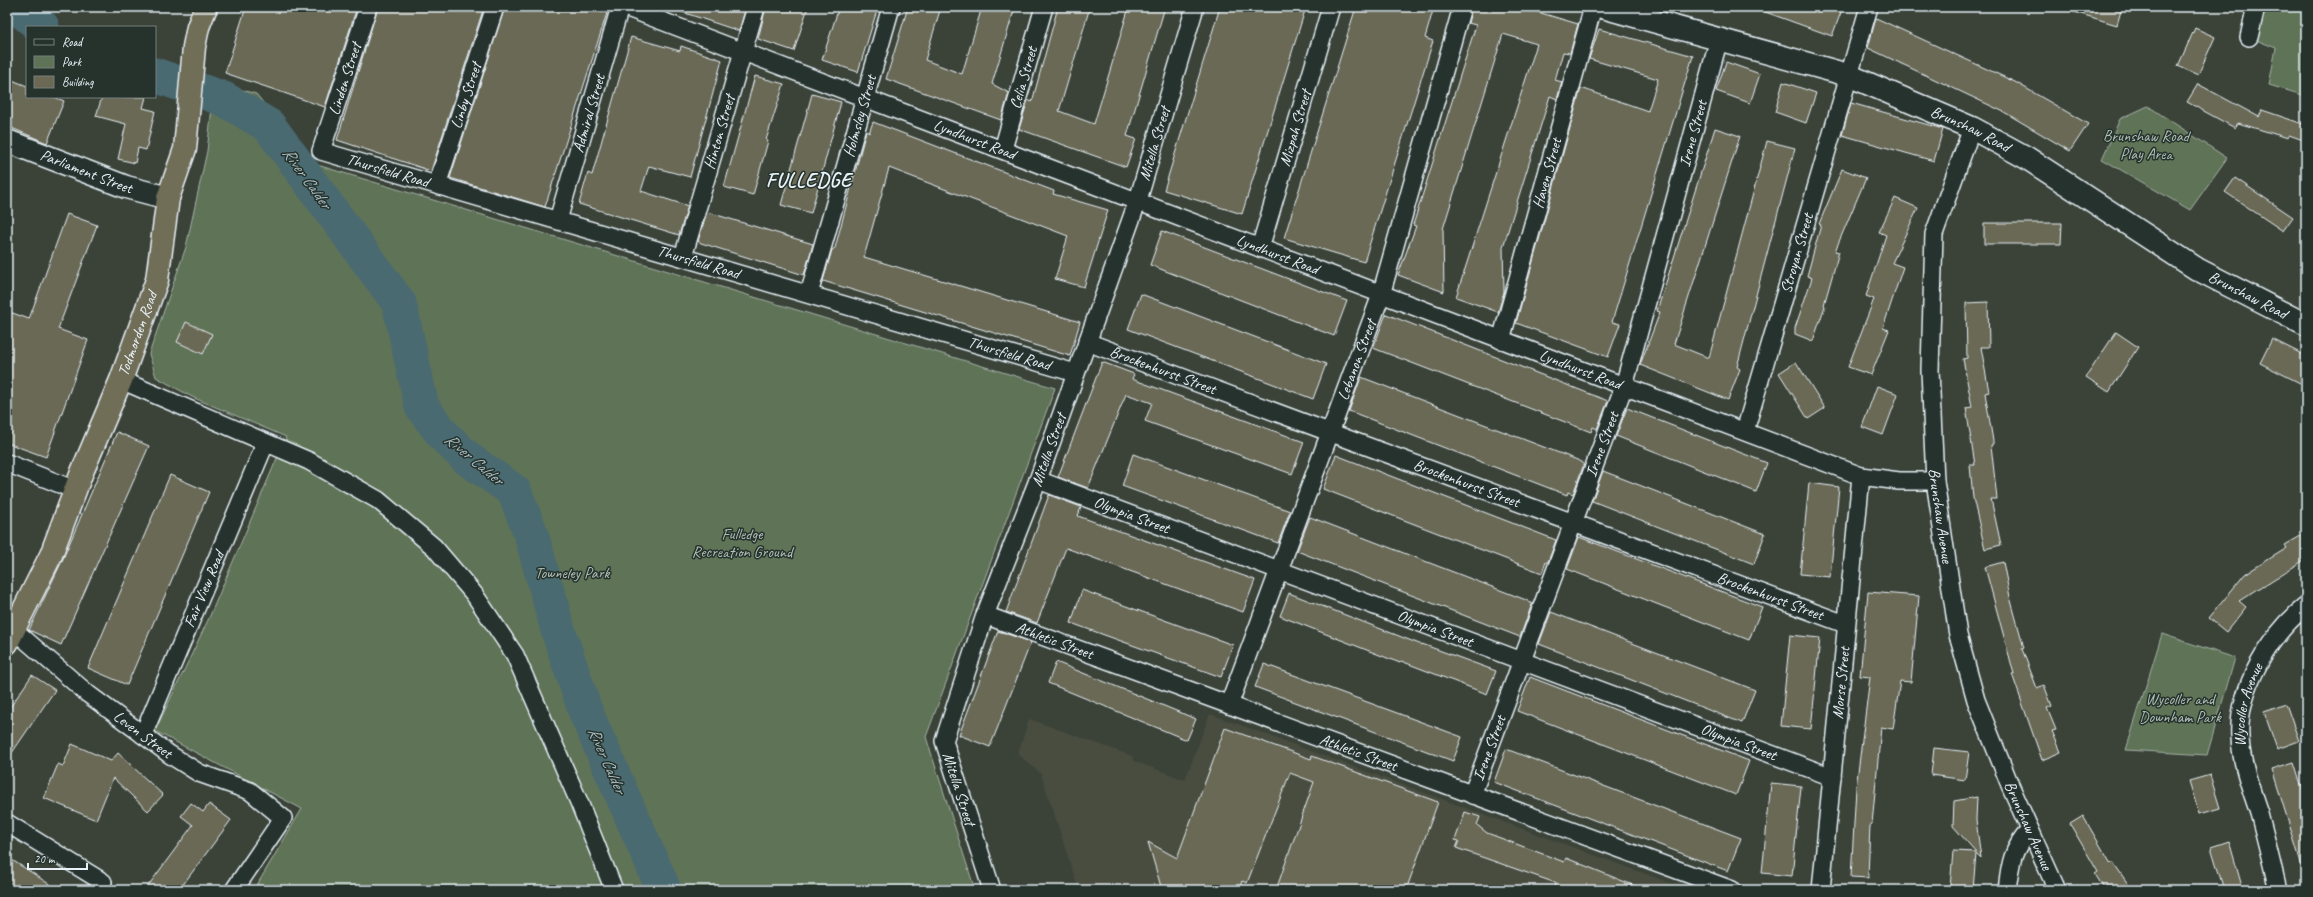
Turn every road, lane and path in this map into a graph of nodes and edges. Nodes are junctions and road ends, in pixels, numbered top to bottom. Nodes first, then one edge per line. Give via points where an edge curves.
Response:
1 (206, 7) edge
2 (368, 7) edge
3 (495, 7) edge
4 (620, 7) edge
5 (625, 7) edge
6 (756, 7) edge
7 (891, 7) edge
8 (1044, 7) edge
9 (1331, 7) edge
10 (1462, 7) edge
11 (1593, 7) edge
12 (1602, 7) edge
13 (1868, 7) edge
14 (2256, 7) edge
15 (1190, 11) edge
16 (2249, 37) dead end
17 (1719, 39) junction
18 (742, 51) junction
19 (1848, 76) junction
20 (864, 97) junction
21 (1972, 128) junction
22 (7, 141) edge
23 (1003, 149) junction
24 (321, 151) joint
25 (437, 185) junction
26 (168, 198) junction
27 (1138, 200) junction
28 (558, 220) junction
29 (1260, 248) junction
30 (683, 257) junction
31 (809, 294) junction
32 (1381, 294) junction
33 (2306, 324) edge
34 (1501, 340) junction
35 (1087, 342) junction
36 (1075, 373) junction
37 (121, 380) junction
38 (1624, 386) junction
39 (1745, 431) junction
40 (1330, 432) junction
41 (265, 444) junction
42 (7, 463) edge
43 (1861, 476) junction
44 (1038, 480) junction
45 (1935, 481) junction
46 (76, 490) junction
47 (1573, 522) junction
48 (1279, 570) junction
49 (2306, 606) edge
50 (985, 615) junction
51 (1845, 624) junction
52 (10, 636) edge
53 (1522, 660) junction
54 (1229, 705) junction
55 (143, 735) junction
56 (1832, 777) junction
57 (1472, 794) junction
58 (7, 823) edge
59 (2030, 830) junction
60 (103, 882) dead end
61 (234, 890) edge
62 (614, 890) edge
63 (992, 890) edge
64 (1732, 890) edge
65 (1821, 890) edge
66 (2007, 890) edge
67 (2057, 890) edge
68 (2278, 890) edge

1 - 26 highway, Todmorden Road via 198,27 185,149
2 - 24 street, Linden Street
3 - 25 street, Linby Street
4 - 28 street, Admiral Street
5 - 18 street, Lyndhurst Road
6 - 18 street, Hinton Street
7 - 20 street, Holmsley Street
8 - 23 street, Celia Street
9 - 29 street, Mizpah Street
10 - 32 street, Lebanon Street
11 - 34 street, Haven Street
12 - 17 street, Brunshaw Road
13 - 19 street, Stroyan Street
14 - 16 street
15 - 27 street, Mitella Street
17 - 19 street, Brunshaw Road
17 - 38 street, Irene Street
18 - 20 street, Lyndhurst Road
18 - 30 street, Hinton Street
19 - 21 street, Brunshaw Road
19 - 39 street, Stroyan Street
20 - 23 street, Lyndhurst Road
20 - 31 street, Holmsley Street
21 - 33 street, Brunshaw Road via 2027,158 2197,269
21 - 45 street, Brunshaw Avenue via 1934,234 1930,370
22 - 26 street, Parliament Street via 126,187
23 - 27 street, Lyndhurst Road
24 - 25 street, Thursfield Road
25 - 28 street, Thursfield Road
26 - 37 highway, Todmorden Road via 157,280
27 - 29 street, Lyndhurst Road
27 - 35 street, Mitella Street
28 - 30 street, Thursfield Road
29 - 32 street, Lyndhurst Road
30 - 31 street, Thursfield Road
31 - 36 street, Thursfield Road
32 - 34 street, Lyndhurst Road
32 - 40 street, Lebanon Street
34 - 38 street, Lyndhurst Road
35 - 36 street, Mitella Street
35 - 40 street, Brockenhurst Street
36 - 44 street, Mitella Street
37 - 41 street
37 - 46 highway, Todmorden Road
38 - 39 street, Lyndhurst Road
38 - 47 street, Irene Street
39 - 43 street, Lyndhurst Road
40 - 47 street, Brockenhurst Street
40 - 48 street, Lebanon Street
41 - 55 street, Fair View Road
41 - 62 street via 309,461 378,500 434,547 474,594 515,655
42 - 46 street
43 - 45 street, Lyndhurst Road via 1899,481
43 - 51 street, Morse Street
44 - 48 street, Olympia Street
44 - 50 street, Mitella Street
45 - 59 street, Brunshaw Avenue via 1958,635 1976,700
46 - 52 highway, Todmorden Road via 51,555
47 - 51 street, Brockenhurst Street
47 - 53 street, Irene Street
48 - 53 street, Olympia Street
48 - 54 street, Lebanon Street
49 - 68 street, Wycoller Avenue via 2280,632 2255,669 2242,710 2240,736 2244,764 2265,834
50 - 54 street, Athletic Street
50 - 63 street, Mitella Street via 944,741
51 - 56 street, Morse Street
52 - 55 street, Leven Street
53 - 56 street, Olympia Street
53 - 57 street, Irene Street
54 - 57 street, Athletic Street
55 - 61 street, Leven Street via 199,774 250,791 283,818
56 - 65 street, Morse Street
57 - 64 street, Athletic Street
58 - 60 street
59 - 66 street via 2019,841 2012,854
59 - 67 street, Brunshaw Avenue

